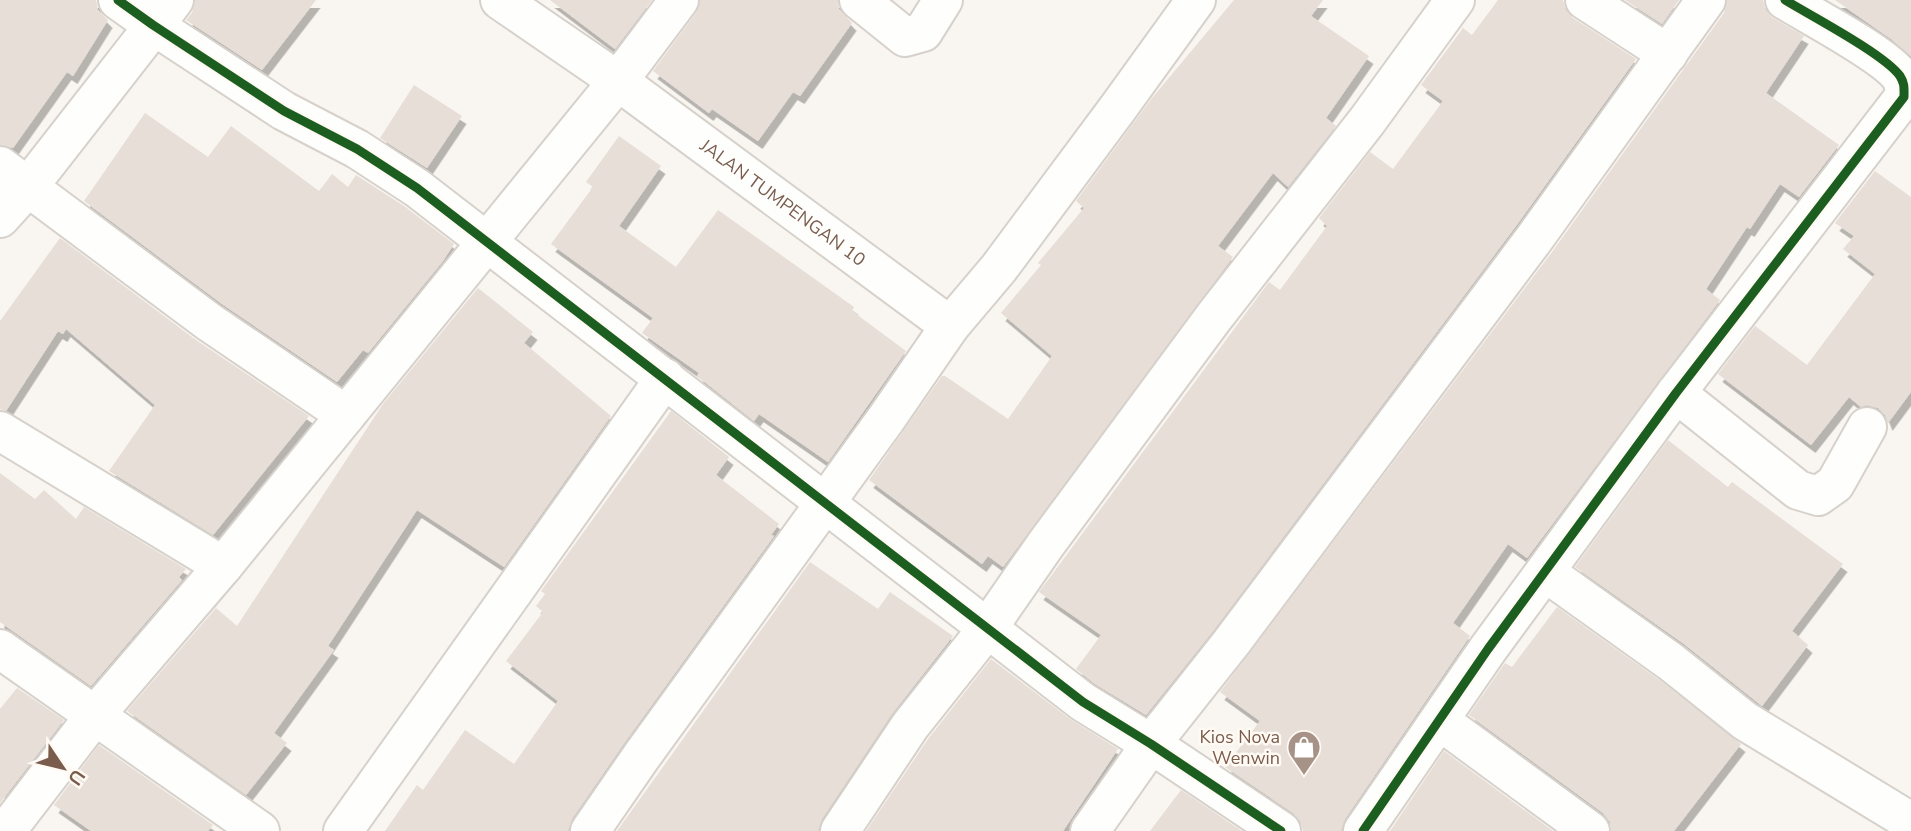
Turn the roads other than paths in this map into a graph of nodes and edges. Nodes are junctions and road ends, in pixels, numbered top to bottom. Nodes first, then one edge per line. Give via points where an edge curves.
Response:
1 (118, 0) edge
2 (500, 0) edge
3 (679, 0) edge
4 (859, 0) edge
5 (943, 0) edge
6 (1196, 0) edge
7 (1455, 0) edge
8 (1585, 0) edge
9 (1706, 0) edge
10 (1785, 0) edge
11 (163, 13) edge
12 (1668, 54) junction
13 (618, 81) junction
14 (1908, 87) edge
15 (14, 176) edge
16 (0, 218) edge
17 (486, 241) junction
18 (950, 326) junction
19 (665, 378) junction
20 (1676, 393) junction
21 (346, 415) junction
22 (1867, 427) dead end
23 (0, 431) edge
24 (824, 502) junction
25 (223, 566) junction
26 (1545, 572) junction
27 (987, 629) junction
28 (0, 649) edge
29 (96, 714) junction
30 (1440, 721) junction
31 (1151, 744) junction
32 (1911, 822) edge
33 (6, 831) edge
34 (260, 831) edge
35 (343, 831) edge
36 (590, 831) edge
37 (840, 831) edge
38 (1090, 831) edge
39 (1281, 831) edge
40 (1363, 831) edge
41 (1590, 831) edge

1 - 11 street
2 - 13 street, JALAN TUMPENGAN 10
3 - 13 street
4 - 5 street via 905,37 923,32
6 - 18 street via 999,268
7 - 27 street via 1206,327
8 - 12 street
9 - 12 street
10 - 14 street via 1870,52
11 - 15 street
11 - 17 street via 284,111 357,149
12 - 31 street via 1534,239
13 - 17 street
13 - 18 street, JALAN TUMPENGAN 10
14 - 20 street
15 - 16 street
15 - 21 street via 209,322
17 - 19 street
17 - 21 street
18 - 24 street
19 - 24 street
19 - 35 street
20 - 22 street via 1798,490 1818,496 1835,484
20 - 26 street
21 - 25 street
23 - 25 street
24 - 27 street
24 - 36 street
25 - 29 street
26 - 30 street
26 - 32 street via 1745,721
27 - 31 street via 1083,702
27 - 37 street via 910,726
28 - 29 street
29 - 33 street
29 - 34 street
30 - 40 street
30 - 41 street
31 - 38 street
31 - 39 street

